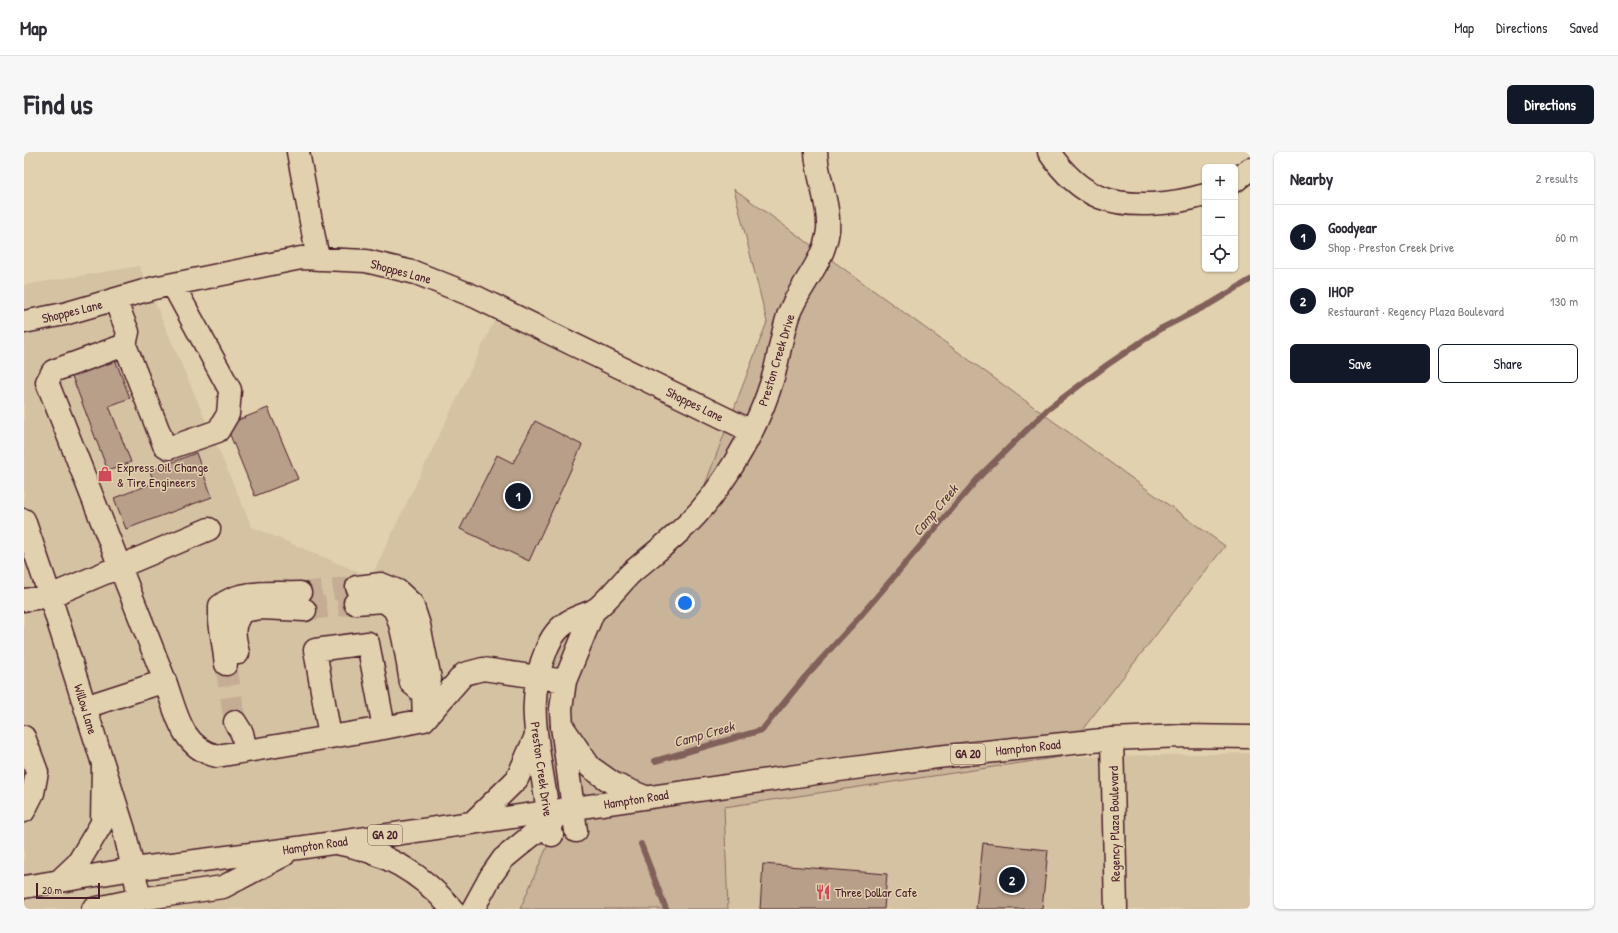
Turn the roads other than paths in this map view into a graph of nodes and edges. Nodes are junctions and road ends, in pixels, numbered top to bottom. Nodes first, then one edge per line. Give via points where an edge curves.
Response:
1 (298, 152) edge
2 (816, 152) edge
3 (1049, 152) edge
4 (1250, 169) edge
5 (1238, 179) edge
6 (1202, 196) edge
7 (318, 259) junction
8 (173, 285) junction
9 (115, 300) junction
10 (24, 322) edge
11 (125, 345) junction
12 (751, 431) junction
13 (24, 520) edge
14 (209, 529) dead end
15 (120, 567) junction
16 (356, 595) tunnel mouth
17 (50, 596) junction
18 (24, 600) edge
19 (302, 601) tunnel mouth
20 (594, 610) junction
21 (233, 664) tunnel mouth
22 (538, 676) junction
23 (165, 681) junction
24 (565, 682) junction
25 (85, 707) junction
26 (424, 720) junction
27 (562, 726) junction
28 (384, 728) junction
29 (536, 736) junction
30 (330, 737) junction
31 (1250, 737) edge
32 (24, 738) edge
33 (1112, 739) junction
34 (103, 765) junction
35 (645, 797) junction
36 (573, 808) junction
37 (24, 811) edge
38 (472, 823) junction
39 (550, 823) junction
40 (576, 831) dead end
41 (335, 843) junction
42 (298, 848) junction
43 (133, 869) junction
44 (59, 881) junction
45 (24, 887) edge
46 (135, 903) edge
47 (93, 909) edge
48 (452, 909) edge
49 (473, 909) edge
50 (1116, 909) edge

1 - 7 street
2 - 12 street, Preston Creek Drive via 828,219 826,244 788,316 774,374
3 - 6 street via 1073,181 1099,197 1114,201 1155,203
4 - 5 street
7 - 8 street, Shoppes Lane via 301,258
7 - 12 street, Shoppes Lane via 366,261 423,276 476,297
8 - 9 street, Shoppes Lane
8 - 11 street via 230,390 228,414 218,431 169,448 164,445
9 - 10 street, Shoppes Lane
9 - 11 street via 128,332
11 - 15 street via 53,371 47,382
12 - 20 street, Preston Creek Drive via 708,502
13 - 17 street, Willow Lane
14 - 15 street
15 - 17 street
15 - 23 street
16 - 26 street via 380,584 398,591 412,604 430,679 423,693
17 - 18 street
17 - 25 street, Willow Lane
19 - 21 street via 241,595 228,599 220,606 220,621
20 - 22 street, Preston Creek Drive via 570,620 555,632
20 - 24 street, Preston Creek Drive
22 - 24 street
22 - 26 street via 483,669 464,674
22 - 29 street, Preston Creek Drive via 534,710
23 - 25 street
23 - 30 street via 183,730 200,750 217,756 242,731
24 - 27 street, Preston Creek Drive via 561,709
25 - 34 street, Willow Lane
26 - 28 street
27 - 35 street via 590,767 614,784
27 - 36 street, Preston Creek Drive
28 - 30 street
28 - 30 street via 368,643 315,650
29 - 38 street via 517,779
29 - 39 street, Preston Creek Drive
31 - 33 street, Hampton Road / GA 20
32 - 37 street via 36,772 33,793
33 - 35 street, Hampton Road / GA 20 via 930,758
33 - 50 street, Regency Plaza Boulevard
34 - 43 street, Willow Lane via 124,830
34 - 44 street via 102,823 78,863
35 - 36 street, Hampton Road / GA 20
36 - 39 street, Hampton Road / GA 20
36 - 40 street, Preston Creek Drive
38 - 39 street, Hampton Road / GA 20
38 - 41 street, Hampton Road / GA 20
39 - 49 street via 503,859
41 - 42 street, Hampton Road / GA 20
41 - 48 street via 368,851 409,870 427,883
42 - 43 street, Hampton Road / GA 20
42 - 46 street via 223,887
43 - 44 street, Hampton Road / GA 20
43 - 46 street, Willow Lane
44 - 45 street, Hampton Road / GA 20
46 - 47 street

